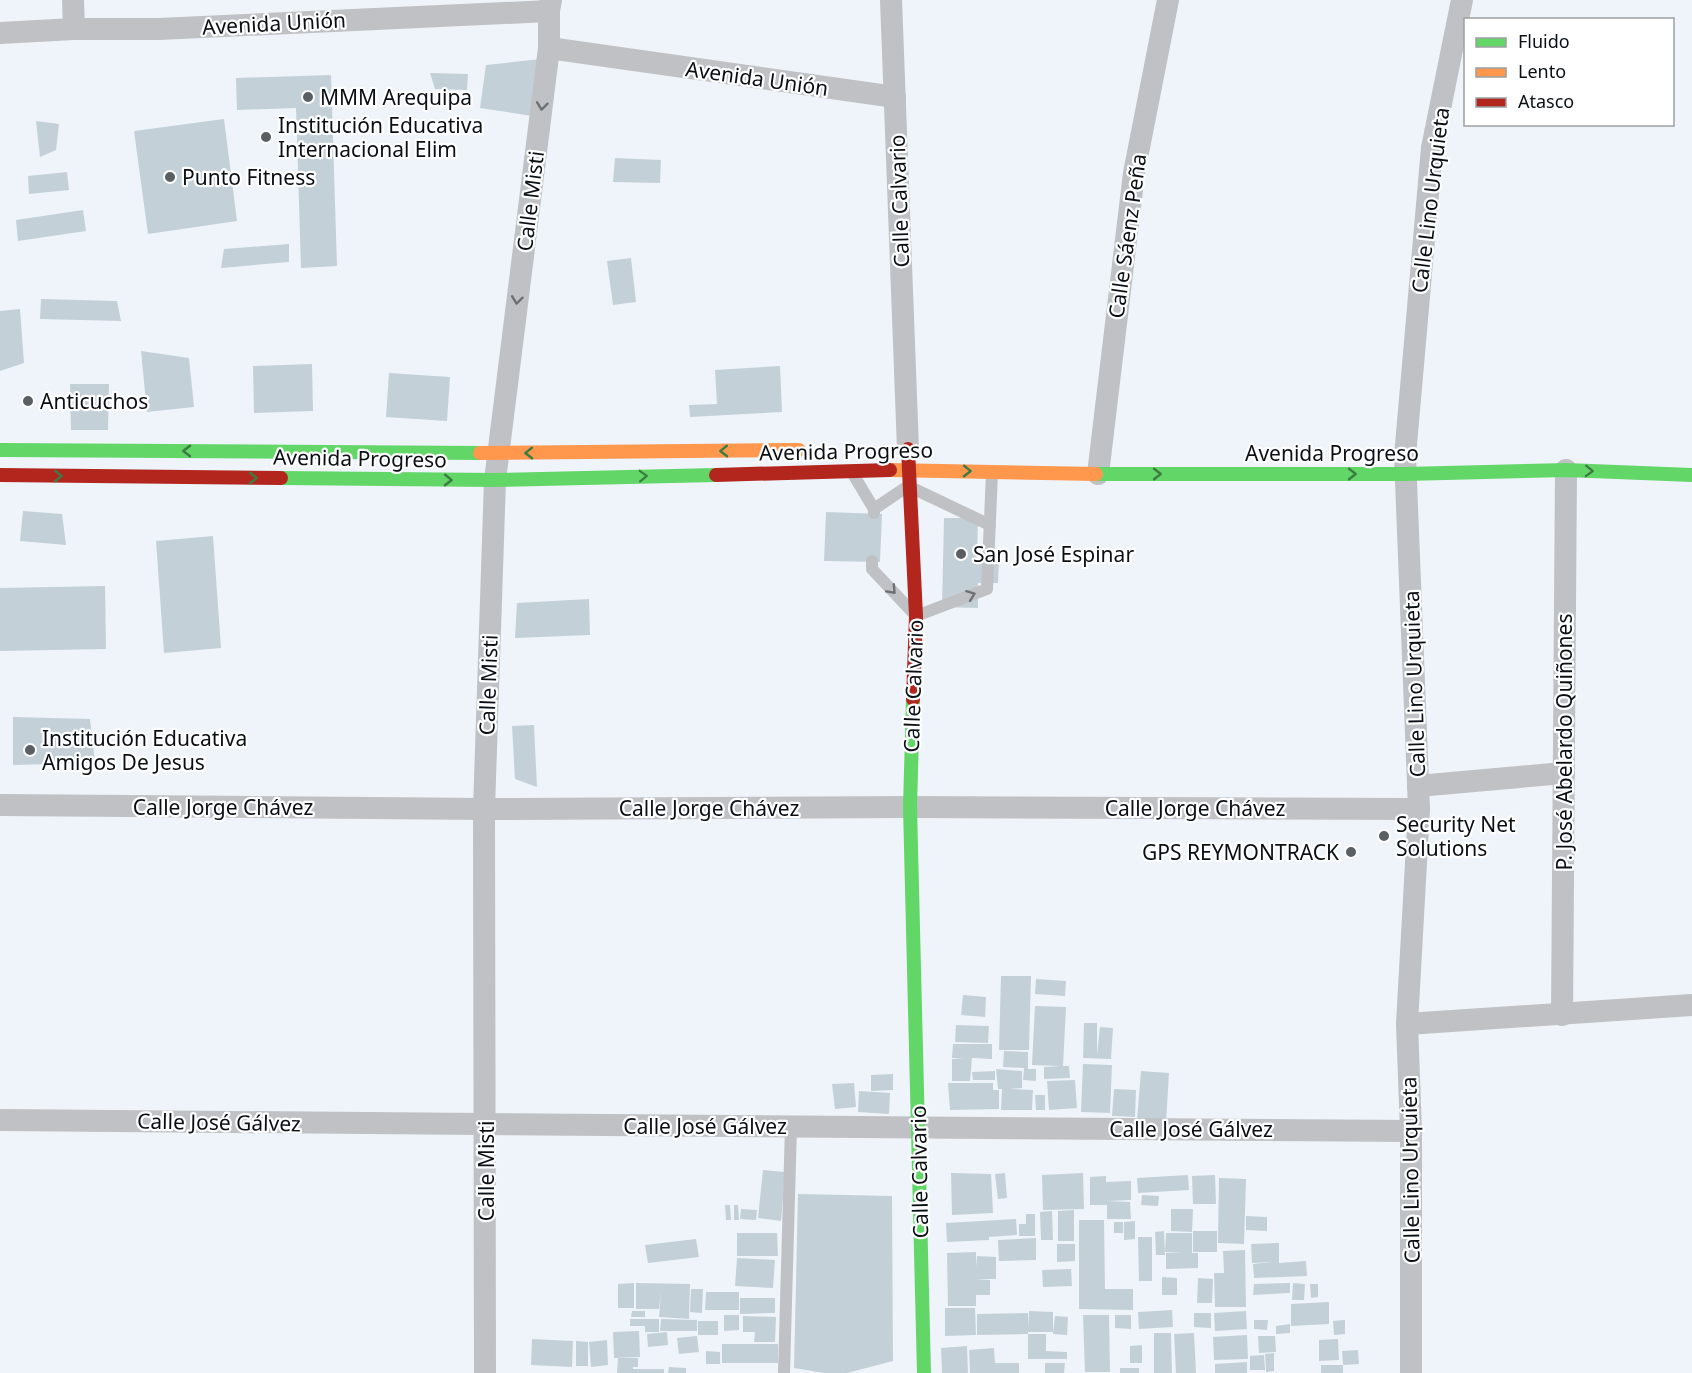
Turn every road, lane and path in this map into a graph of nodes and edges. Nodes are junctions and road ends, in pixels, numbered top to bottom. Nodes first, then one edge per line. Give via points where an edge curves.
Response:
1 (73, 0) edge
2 (891, 0) edge
3 (1168, 0) edge
4 (1462, 0) edge
5 (550, 5) edge
6 (74, 29) junction
7 (0, 33) edge
8 (549, 48) junction
9 (895, 98) junction
10 (0, 450) edge
11 (814, 450) dead end
12 (498, 453) junction
13 (908, 454) junction
14 (1405, 460) junction
15 (1566, 461) junction
16 (1099, 462) junction
17 (851, 471) junction
18 (993, 472) junction
19 (0, 475) edge
20 (1692, 475) edge
21 (495, 480) junction
22 (908, 486) junction
23 (990, 525) junction
24 (872, 561) dead end
25 (916, 616) junction
26 (1564, 773) junction
27 (1418, 786) junction
28 (0, 805) edge
29 (910, 807) junction
30 (484, 809) junction
31 (1419, 809) junction
32 (1692, 1005) edge
33 (1562, 1015) junction
34 (1407, 1024) junction
35 (0, 1120) edge
36 (486, 1126) junction
37 (791, 1126) junction
38 (918, 1127) junction
39 (1411, 1131) junction
40 (485, 1373) edge
41 (784, 1373) edge
42 (924, 1373) edge
43 (1411, 1373) edge

1 - 6 street
2 - 9 street, Calle Calvario
3 - 16 street, Calle Sáenz Peña via 1134,173
4 - 14 street, Calle Lino Urquieta via 1432,148
5 - 6 street, Avenida Unión via 159,28
5 - 8 street, Calle Misti
6 - 7 street, Avenida Unión
8 - 9 street, Avenida Unión
8 -> 12 street, Calle Misti
9 - 13 street, Calle Calvario
12 -> 10 main road, Avenida Progreso
11 -> 12 main road, Avenida Progreso
12 - 21 street, Calle Misti
13 - 17 main road, Avenida Progreso
13 -> 18 main road, Avenida Progreso
13 - 22 main road, Calle Calvario
14 - 15 main road, Avenida Progreso
16 -> 14 main road, Avenida Progreso
14 - 27 street, Calle Lino Urquieta
15 -> 20 main road, Avenida Progreso
15 - 26 street, P. José Abelardo Quiñones
16 - 18 main road, Avenida Progreso
21 -> 17 main road, Avenida Progreso
17 - 22 lane via 874,511
18 - 23 lane
19 -> 21 main road, Avenida Progreso
21 - 30 street, Calle Misti
22 - 23 lane
22 - 25 main road, Calle Calvario
25 -> 23 lane via 987,589
24 -> 25 lane via 872,569
25 - 29 main road, Calle Calvario
26 - 27 street
26 - 33 street, P. José Abelardo Quiñones
27 - 31 street, Calle Lino Urquieta
28 - 30 street, Calle Jorge Chávez
29 - 30 street, Calle Jorge Chávez
29 - 31 street, Calle Jorge Chávez
29 - 38 main road, Calle Calvario
30 - 36 street, Calle Misti
31 - 34 street, Calle Lino Urquieta
32 - 33 street
33 - 34 street
34 - 39 street, Calle Lino Urquieta
35 - 36 street, Calle José Gálvez
36 - 37 street, Calle José Gálvez
36 - 40 street, Calle Misti
37 - 38 street, Calle José Gálvez
37 - 41 lane
38 - 39 street, Calle José Gálvez
38 - 42 main road, Calle Calvario
39 - 43 street, Calle Lino Urquieta

